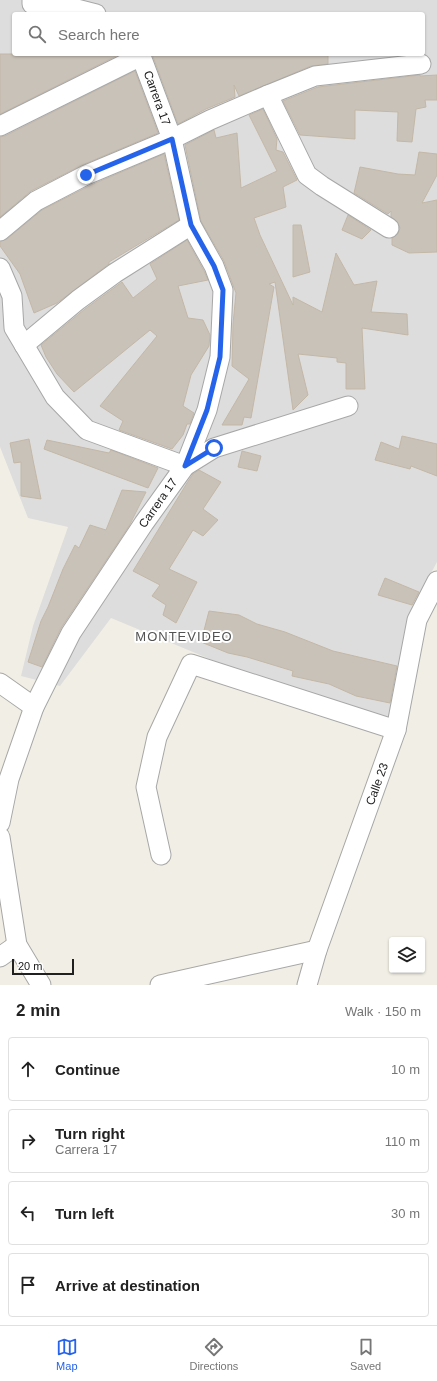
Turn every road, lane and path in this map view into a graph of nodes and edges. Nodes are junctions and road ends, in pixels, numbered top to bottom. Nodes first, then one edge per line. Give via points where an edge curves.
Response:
1 (32, 2) edge
2 (88, 12) edge
3 (138, 56) edge
4 (140, 56) edge
5 (421, 64) dead end
6 (268, 94) junction
7 (0, 126) edge
8 (172, 139) junction
9 (191, 225) junction
10 (389, 228) dead end
11 (0, 231) edge
12 (0, 268) edge
13 (24, 345) junction
14 (348, 406) dead end
15 (185, 466) junction
16 (437, 580) edge
17 (0, 683) edge
18 (34, 707) junction
19 (396, 730) junction
20 (0, 823) edge
21 (0, 837) edge
22 (161, 855) dead end
23 (17, 945) junction
24 (317, 950) junction
25 (0, 957) edge
26 (41, 985) edge
27 (160, 985) edge
28 (307, 985) edge

1 - 2 street
3 - 7 street
4 - 8 street, Carrera 17
5 - 6 street via 315,76
6 - 8 street
6 - 10 street via 307,174
8 - 9 street, Carrera 17
8 - 11 street via 86,175 36,201
9 - 13 street via 115,273
9 - 15 street, Carrera 17 via 214,266 223,290 220,357 207,410
12 - 13 street via 12,296 14,328
13 - 15 street via 55,397 87,430
14 - 15 street via 214,448
15 - 18 street, Carrera 17 via 71,633
16 - 19 street, Calle 23 via 417,620
17 - 18 street
18 - 20 street, Carrera 17 via 8,779
19 - 22 street via 191,664 157,737 146,787
19 - 24 street, Calle 23
21 - 23 street
23 - 25 street
23 - 26 street
24 - 27 street
24 - 28 street, Calle 23

